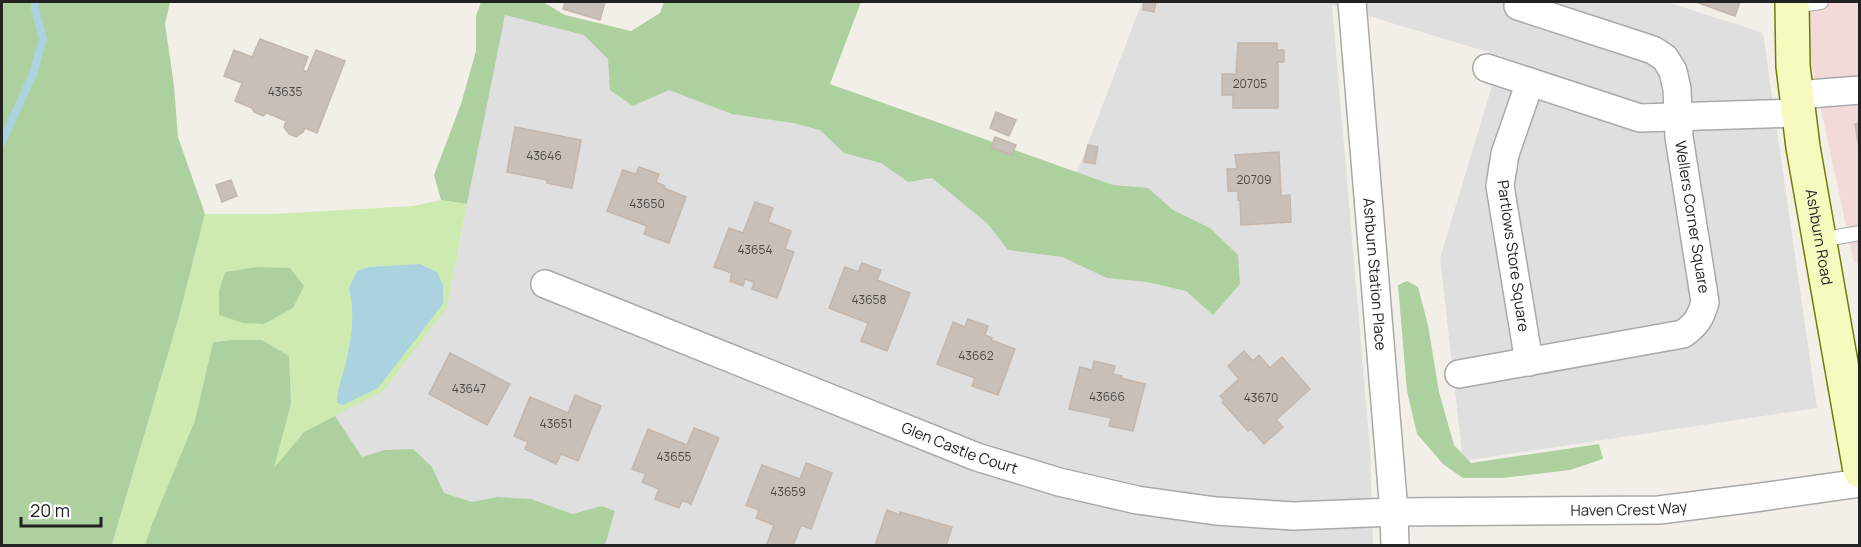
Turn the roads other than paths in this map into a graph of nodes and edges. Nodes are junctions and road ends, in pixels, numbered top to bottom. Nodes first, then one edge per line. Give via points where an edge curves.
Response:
1 (1352, 2) edge
2 (1802, 3) edge
3 (1518, 6) dead end
4 (1487, 68) dead end
5 (1530, 82) junction
6 (1860, 90) edge
7 (1797, 104) junction
8 (1679, 117) junction
9 (1860, 233) edge
10 (1820, 240) junction
11 (545, 284) dead end
12 (1528, 362) junction
13 (1459, 374) dead end
14 (1856, 425) edge
15 (1860, 471) edge
16 (1860, 483) edge
17 (1394, 512) junction
18 (1395, 546) edge

1 - 17 street, Ashburn Station Place
2 - 7 main road, Ashburn Road via 1793,66
3 - 8 street, Wellers Corner Square via 1653,50 1665,58 1673,71
4 - 5 street
5 - 8 street via 1640,118
5 - 12 street, Partlows Store Square via 1505,154 1500,186
6 - 7 street
7 - 8 street
7 - 10 main road, Ashburn Road
8 - 12 street, Wellers Corner Square via 1705,302 1695,326 1683,334
9 - 10 lane
10 - 14 main road, Ashburn Road
11 - 17 street, Glen Castle Court via 977,456 1059,482 1137,500 1216,511 1293,516
12 - 13 street, Wellers Corner Square
14 - 15 main road, Ashburn Road
16 - 17 street, Haven Crest Way via 1659,510
17 - 18 street, Ashburn Station Place

